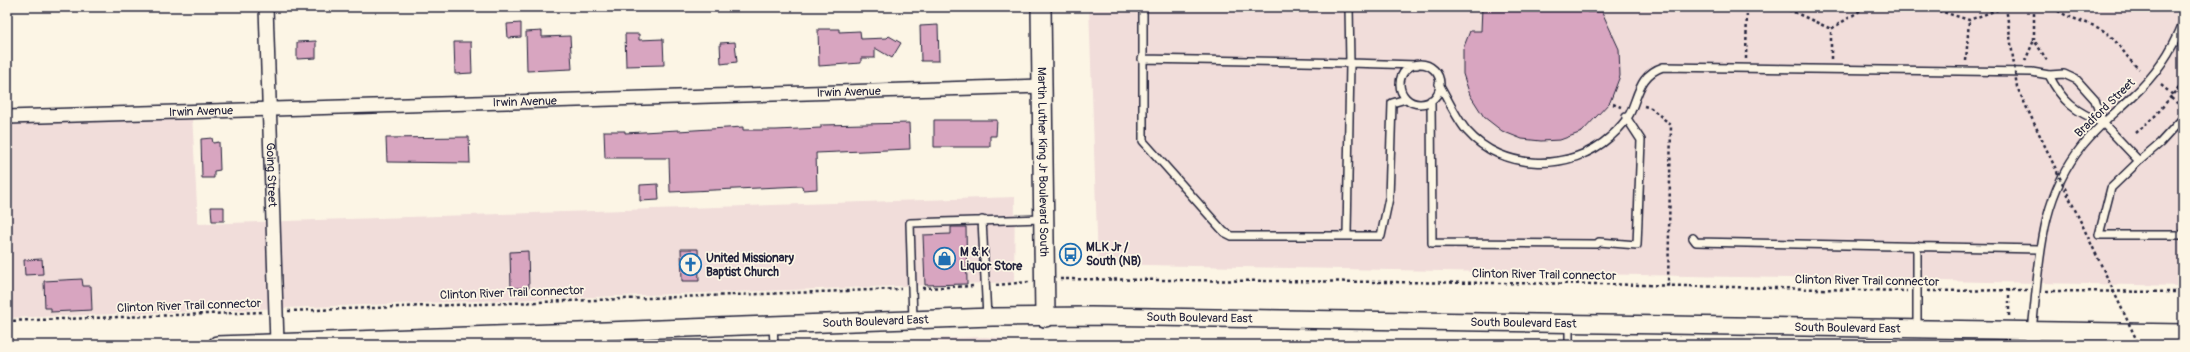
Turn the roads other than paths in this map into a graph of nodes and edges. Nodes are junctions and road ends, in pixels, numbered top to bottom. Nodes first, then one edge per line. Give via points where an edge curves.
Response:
1 (266, 7) edge
2 (1041, 7) edge
3 (1143, 7) edge
4 (1349, 7) edge
5 (2183, 22) edge
6 (1142, 59) junction
7 (1350, 62) junction
8 (1417, 64) junction
9 (2049, 75) junction
10 (1439, 84) junction
11 (1042, 86) junction
12 (1406, 99) junction
13 (1431, 100) junction
14 (270, 110) junction
15 (7, 117) edge
16 (1626, 117) junction
17 (2183, 118) edge
18 (2103, 123) junction
19 (2139, 161) junction
20 (1043, 219) junction
21 (982, 220) junction
22 (2183, 235) edge
23 (1344, 236) junction
24 (1693, 238) dead end
25 (1917, 246) junction
26 (2040, 249) junction
27 (1045, 317) junction
28 (987, 318) junction
29 (913, 320) junction
30 (1570, 324) junction
31 (773, 325) junction
32 (1916, 329) junction
33 (2183, 333) edge
34 (2032, 338) edge
35 (499, 340) edge
36 (277, 343) junction
37 (217, 345) edge
38 (774, 345) edge
39 (1569, 345) edge

1 - 14 street, Going Street
2 - 11 main road, Martin Luther King Jr Boulevard South
3 - 6 lane
4 - 7 lane
5 - 18 lane, Bradford Street via 2168,54 2151,77
6 - 7 lane
6 - 23 lane via 1143,141 1224,232 1232,236
7 - 8 lane
7 - 23 lane via 1347,231
8 - 10 lane via 1430,67 1438,77
8 - 12 lane via 1406,70 1400,81 1400,88
9 - 16 lane via 2032,72 1663,67 1650,73 1642,81
9 - 18 lane via 2062,96 2080,114
9 - 18 lane via 2064,74 2077,80 2095,100
10 - 13 lane
10 - 16 lane via 1467,131 1488,149 1514,160 1542,164 1589,152 1610,136
11 - 14 street, Irwin Avenue
11 - 20 main road, Martin Luther King Jr Boulevard South
12 - 13 lane via 1418,104
12 - 23 lane via 1392,103 1389,198 1381,236
13 - 16 lane via 1432,243 1599,242 1637,245 1641,140
14 - 15 street, Irwin Avenue
14 - 36 street, Going Street
17 - 19 lane
18 - 19 lane
18 - 26 lane, Bradford Street via 2081,147 2060,181 2046,218
19 - 22 lane via 2111,188 2099,234
20 - 21 lane
20 - 27 main road, Martin Luther King Jr Boulevard South
21 - 28 lane
21 - 29 lane via 910,223
24 - 25 lane via 1696,242
25 - 26 lane
25 - 32 lane
26 - 34 lane, Bradford Street
27 - 28 street, South Boulevard East
27 - 30 street, South Boulevard East
28 - 29 street, South Boulevard East
29 - 31 street, South Boulevard East
30 - 32 street, South Boulevard East
30 - 39 lane
31 - 35 street, South Boulevard East
31 - 38 lane
32 - 34 street, South Boulevard East
33 - 34 street, South Boulevard East
35 - 36 street, South Boulevard East
36 - 37 street, South Boulevard East

